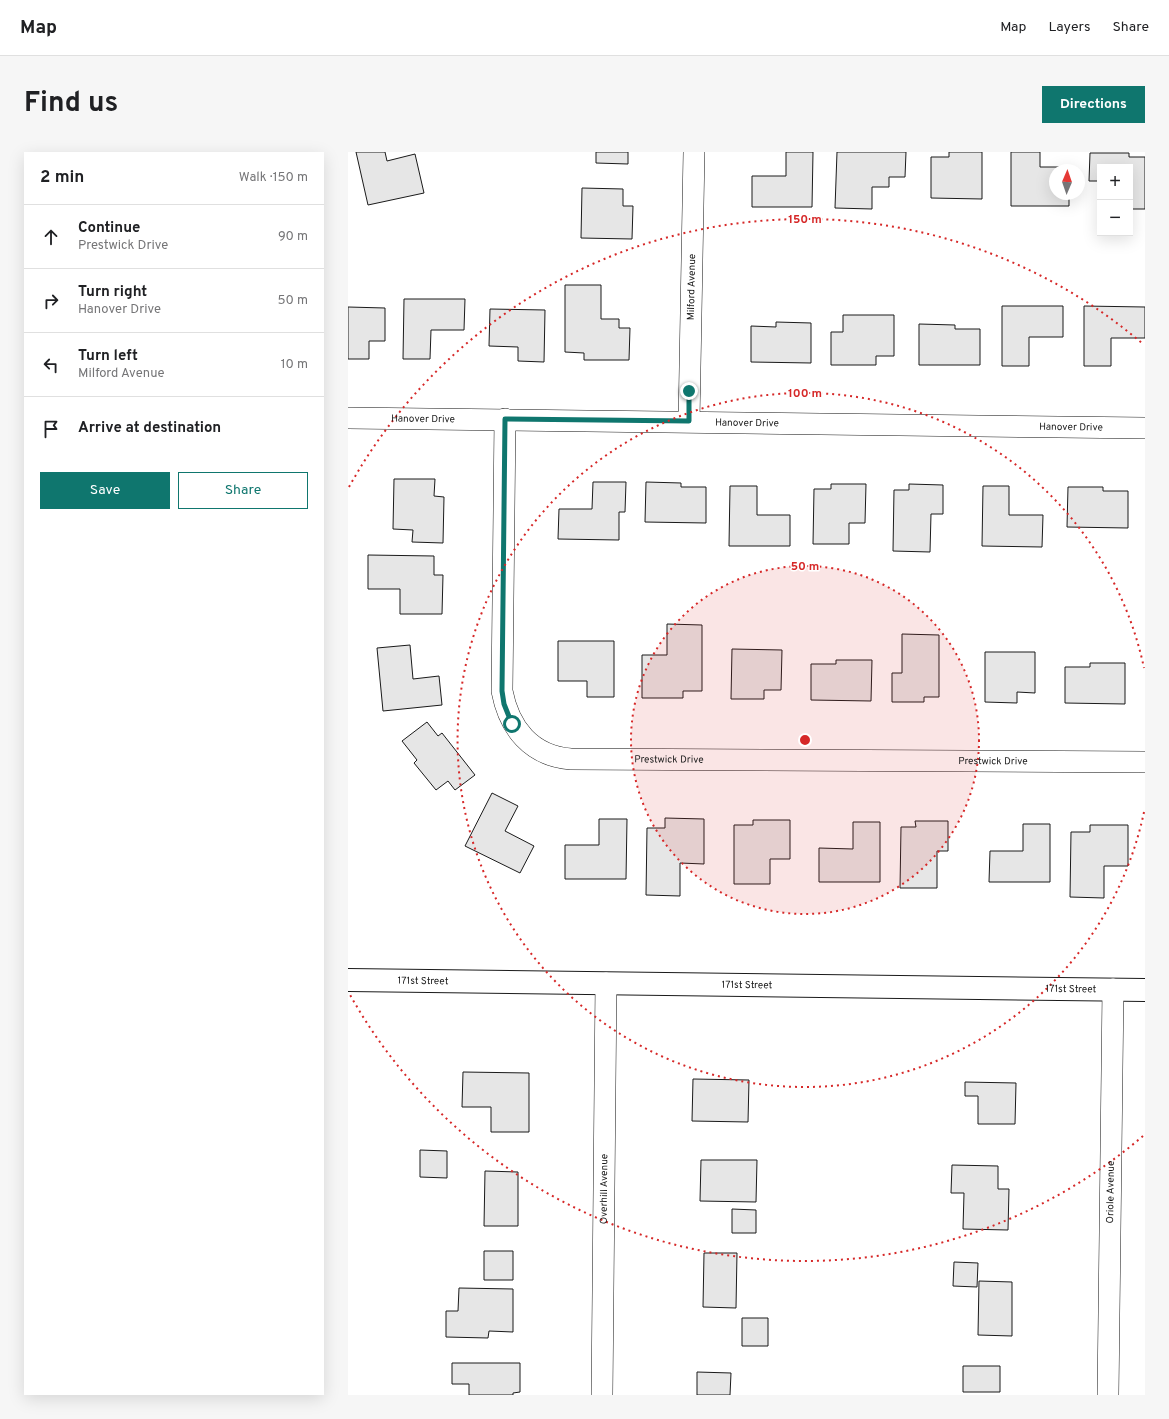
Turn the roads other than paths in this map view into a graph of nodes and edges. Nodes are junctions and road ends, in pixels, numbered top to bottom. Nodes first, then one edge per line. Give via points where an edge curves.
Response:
1 (694, 152) edge
2 (348, 418) edge
3 (505, 419) junction
4 (689, 421) junction
5 (1145, 428) edge
6 (1145, 762) edge
7 (348, 980) edge
8 (606, 983) junction
9 (1112, 989) junction
10 (1145, 990) edge
11 (602, 1395) edge
12 (1108, 1395) edge

1 - 4 street, Milford Avenue
2 - 3 street, Hanover Drive
3 - 4 street, Hanover Drive
3 - 6 street, Prestwick Drive via 502,691 512,724 540,751 556,758 571,759
4 - 5 street, Hanover Drive
7 - 8 street, 171st Street
8 - 9 street, 171st Street
8 - 11 street, Overhill Avenue
9 - 10 street, 171st Street
9 - 12 street, Oriole Avenue

